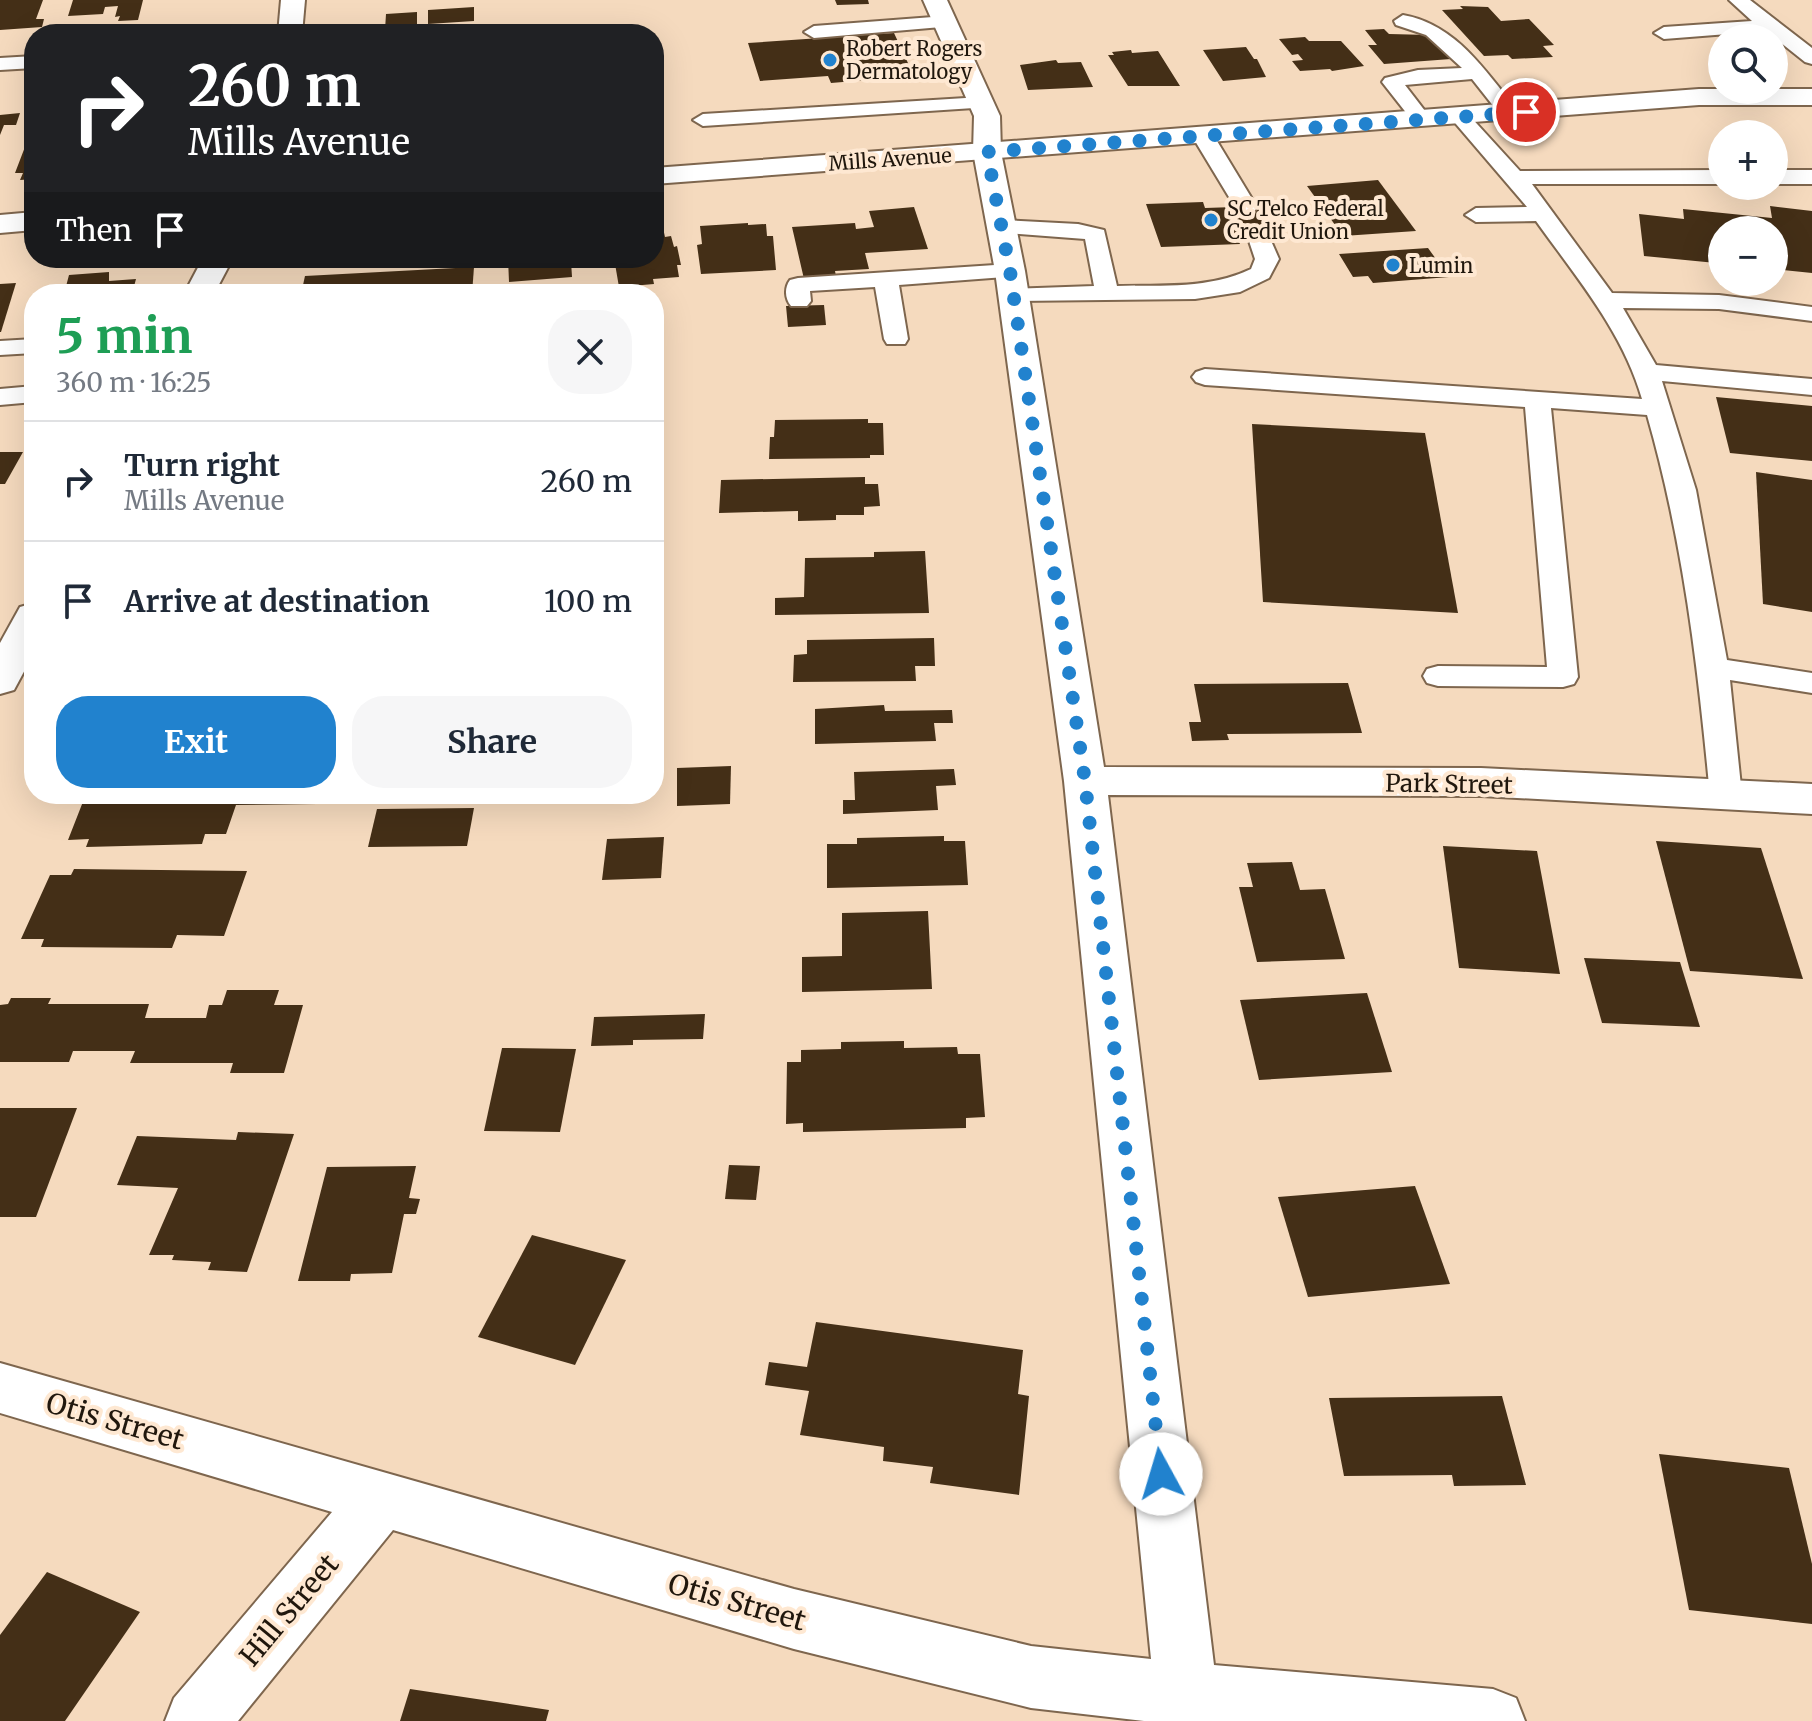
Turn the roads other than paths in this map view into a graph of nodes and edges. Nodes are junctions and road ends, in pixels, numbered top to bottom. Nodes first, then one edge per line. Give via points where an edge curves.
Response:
1 (293, 0) edge
2 (1738, 0) edge
3 (941, 11) edge
4 (1403, 21) dead end
5 (291, 24) edge
6 (1769, 24) edge
7 (1708, 30) edge
8 (814, 32) dead end
9 (1664, 33) dead end
10 (1788, 39) edge
11 (1812, 58) edge
12 (24, 63) edge
13 (0, 64) edge
14 (1812, 70) edge
15 (1475, 73) junction
16 (1788, 74) edge
17 (1708, 93) edge
18 (1812, 97) edge
19 (1788, 98) edge
20 (982, 103) junction
21 (1509, 113) junction
22 (1460, 117) junction
23 (703, 120) dead end
24 (1422, 120) junction
25 (1203, 136) junction
26 (987, 152) junction
27 (664, 175) edge
28 (1708, 177) edge
29 (1788, 177) edge
30 (1812, 177) edge
31 (1515, 178) junction
32 (1246, 207) dead end
33 (1542, 214) junction
34 (1476, 215) dead end
35 (24, 222) edge
36 (0, 224) edge
37 (1003, 227) junction
38 (1257, 232) dead end
39 (886, 280) junction
40 (1012, 283) junction
41 (1107, 293) junction
42 (1605, 300) junction
43 (799, 301) dead end
44 (1812, 314) edge
45 (896, 339) dead end
46 (24, 347) edge
47 (0, 348) edge
48 (1647, 372) junction
49 (1205, 377) dead end
50 (1812, 387) edge
51 (24, 395) edge
52 (0, 397) edge
53 (1537, 400) junction
54 (1657, 408) junction
55 (24, 634) edge
56 (1713, 668) junction
57 (1438, 676) dead end
58 (0, 681) edge
59 (1812, 683) edge
60 (1085, 781) junction
61 (1726, 796) junction
62 (1812, 799) edge
63 (0, 1388) edge
64 (381, 1499) junction
65 (1186, 1694) junction
66 (197, 1721) edge
67 (1493, 1721) edge

1 - 5 street
2 - 6 lane
3 - 8 lane
3 - 20 street
4 - 15 lane via 1426,25
7 - 9 lane
10 - 11 lane
12 - 13 lane
14 - 16 street
15 - 21 lane
15 - 24 lane via 1392,82
17 - 21 street, Mills Avenue
18 - 19 street, Mills Avenue
20 - 23 lane
20 - 26 street
21 - 22 street, Mills Avenue
22 - 24 street, Mills Avenue
22 - 31 lane
24 - 25 street, Mills Avenue
25 - 26 street, Mills Avenue
25 - 32 lane
26 - 27 street, Mills Avenue
26 - 37 street
28 - 31 lane
29 - 30 lane
31 - 33 lane
33 - 34 lane
33 - 42 lane
35 - 36 street
37 - 40 street
37 - 41 lane via 1096,235
38 - 41 lane via 1267,259 1261,273 1232,287
39 - 40 lane
39 - 43 lane via 798,285
39 - 45 lane
40 - 41 lane
40 - 60 street
42 - 44 lane via 1719,302
42 - 48 lane
46 - 47 lane
48 - 50 lane
48 - 54 lane
49 - 53 lane
51 - 52 lane
53 - 54 lane
53 - 57 lane via 1563,677
54 - 56 lane via 1682,490
55 - 58 street
56 - 59 lane
56 - 61 lane
60 - 61 street, Park Street via 1481,782
60 - 65 street
61 - 62 street, Park Street
63 - 64 street, Otis Street
64 - 65 street, Otis Street via 794,1619 1031,1677
64 - 66 street, Hill Street
65 - 67 street, Otis Street

